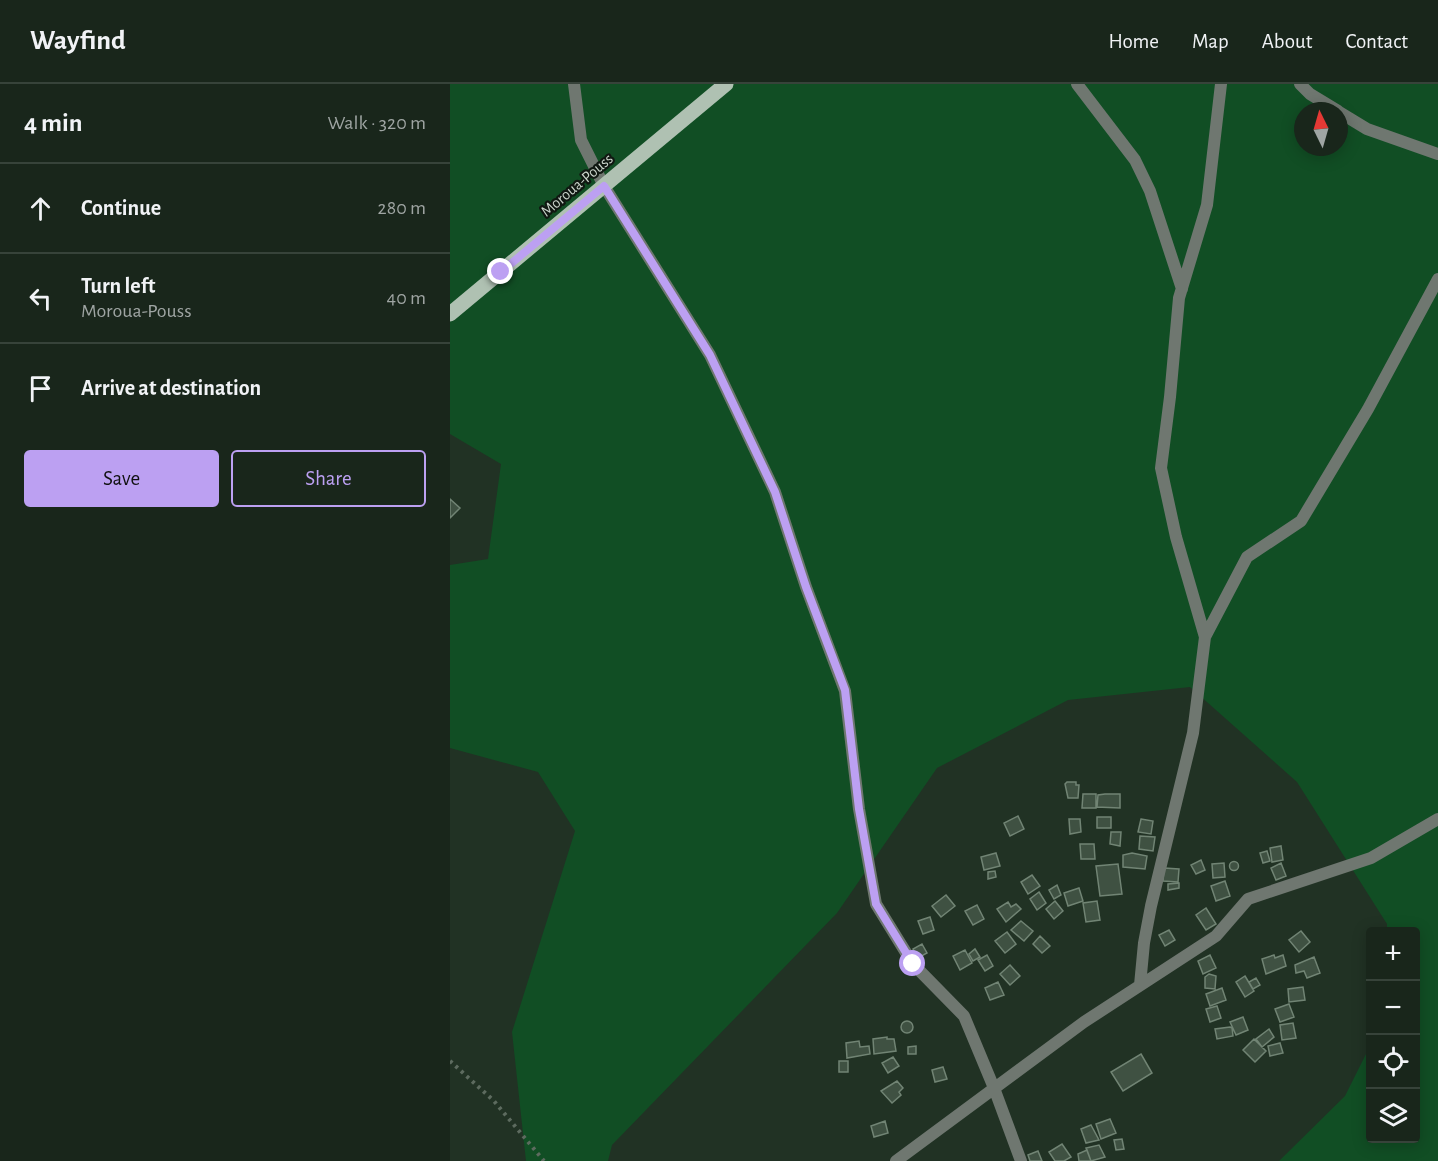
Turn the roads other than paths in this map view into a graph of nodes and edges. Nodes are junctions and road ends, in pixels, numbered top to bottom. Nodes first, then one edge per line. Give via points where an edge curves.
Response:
1 (574, 84) edge
2 (726, 84) edge
3 (1077, 84) edge
4 (1221, 84) edge
5 (1300, 84) edge
6 (1324, 102) edge
7 (1348, 117) edge
8 (1438, 154) edge
9 (604, 186) junction
10 (1438, 279) edge
11 (1182, 289) junction
12 (450, 314) edge
13 (1205, 637) junction
14 (1438, 819) edge
15 (1140, 985) junction
16 (994, 1088) junction
17 (896, 1161) edge
18 (1021, 1161) edge

1 - 9 street via 581,140
2 - 9 main road, Moroua-Pouss
3 - 11 street via 1135,160 1150,191
4 - 11 street via 1207,205
5 - 6 street
7 - 8 street via 1367,129
9 - 12 main road, Moroua-Pouss
9 - 16 street via 710,355 775,492 845,690 859,809 876,904 913,964 964,1016
10 - 13 street via 1368,409 1301,521 1247,557
11 - 13 street via 1161,468
13 - 15 street via 1193,733 1151,906
14 - 15 street via 1371,858 1248,899 1216,936
15 - 16 street
16 - 17 street
16 - 18 street

